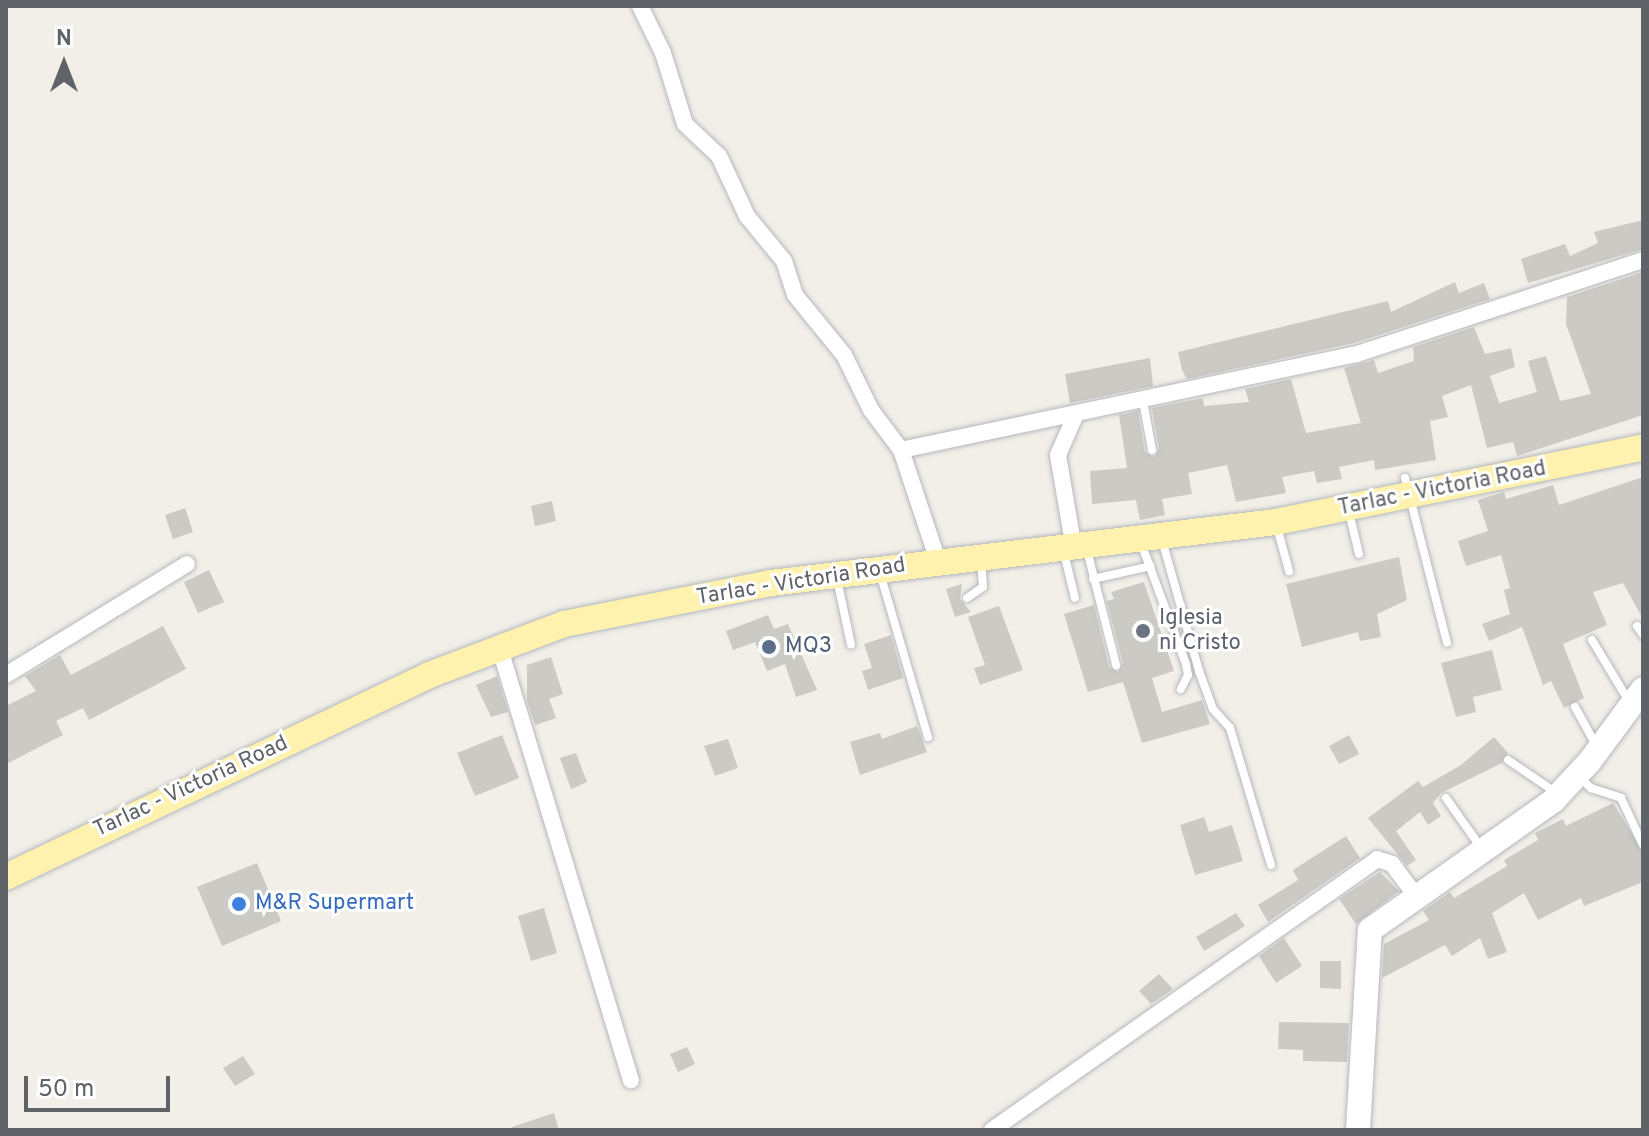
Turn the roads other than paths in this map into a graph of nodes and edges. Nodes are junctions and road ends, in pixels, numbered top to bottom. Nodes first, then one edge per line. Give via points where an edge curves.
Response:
1 (640, 6) edge
2 (1643, 260) edge
3 (1143, 401) junction
4 (1075, 416) junction
5 (1643, 447) edge
6 (901, 450) junction
7 (1152, 450) dead end
8 (1406, 486) junction
9 (1348, 507) junction
10 (1276, 522) junction
11 (1150, 537) junction
12 (1074, 543) junction
13 (1359, 554) dead end
14 (981, 555) junction
15 (938, 561) junction
16 (187, 564) dead end
17 (1151, 566) junction
18 (878, 569) junction
19 (1289, 571) dead end
20 (836, 575) junction
21 (1093, 579) junction
22 (967, 598) dead end
23 (1075, 598) dead end
24 (1637, 626) dead end
25 (1643, 635) edge
26 (1592, 640) dead end
27 (1447, 643) dead end
28 (851, 645) dead end
29 (499, 646) junction
30 (1116, 665) dead end
31 (6, 675) edge
32 (1181, 689) dead end
33 (1637, 696) edge
34 (1575, 707) dead end
35 (928, 737) dead end
36 (1598, 749) junction
37 (1508, 760) dead end
38 (1577, 776) junction
39 (1559, 794) junction
40 (1446, 798) dead end
41 (1643, 845) edge
42 (1482, 850) junction
43 (1271, 865) dead end
44 (6, 877) edge
45 (1416, 896) junction
46 (631, 1080) dead end
47 (992, 1130) edge
48 (1358, 1130) edge

1 - 6 street via 663,53 685,124 719,156 741,207 784,261 795,295 844,355 871,410
2 - 3 street via 1357,354
3 - 4 street
3 - 7 lane
4 - 6 street
4 - 12 street via 1058,455
5 - 8 main road, Tarlac - Victoria Road
6 - 15 street
8 - 9 main road, Tarlac - Victoria Road
8 - 27 lane
9 - 10 main road, Tarlac - Victoria Road
9 - 13 lane
10 - 11 main road, Tarlac - Victoria Road
10 - 19 lane
11 - 12 main road, Tarlac - Victoria Road
11 - 17 lane
11 - 43 lane via 1213,709 1230,728
12 - 14 main road, Tarlac - Victoria Road
12 - 21 lane
12 - 23 lane
14 - 15 main road, Tarlac - Victoria Road
14 - 22 lane via 983,587
15 - 18 main road, Tarlac - Victoria Road
16 - 31 street
17 - 21 lane
17 - 32 lane via 1186,664 1188,675
18 - 20 main road, Tarlac - Victoria Road
18 - 35 lane
20 - 28 lane
20 - 29 main road, Tarlac - Victoria Road via 564,624
21 - 30 lane
24 - 25 lane
26 - 33 lane
29 - 44 main road, Tarlac - Victoria Road
29 - 46 street
33 - 36 street
34 - 36 lane
36 - 38 street
37 - 39 lane
38 - 39 street
38 - 41 lane via 1591,788 1621,798
39 - 42 street
40 - 42 lane
42 - 45 street
45 - 47 street via 1392,864 1377,859
45 - 48 street via 1373,925 1368,938

